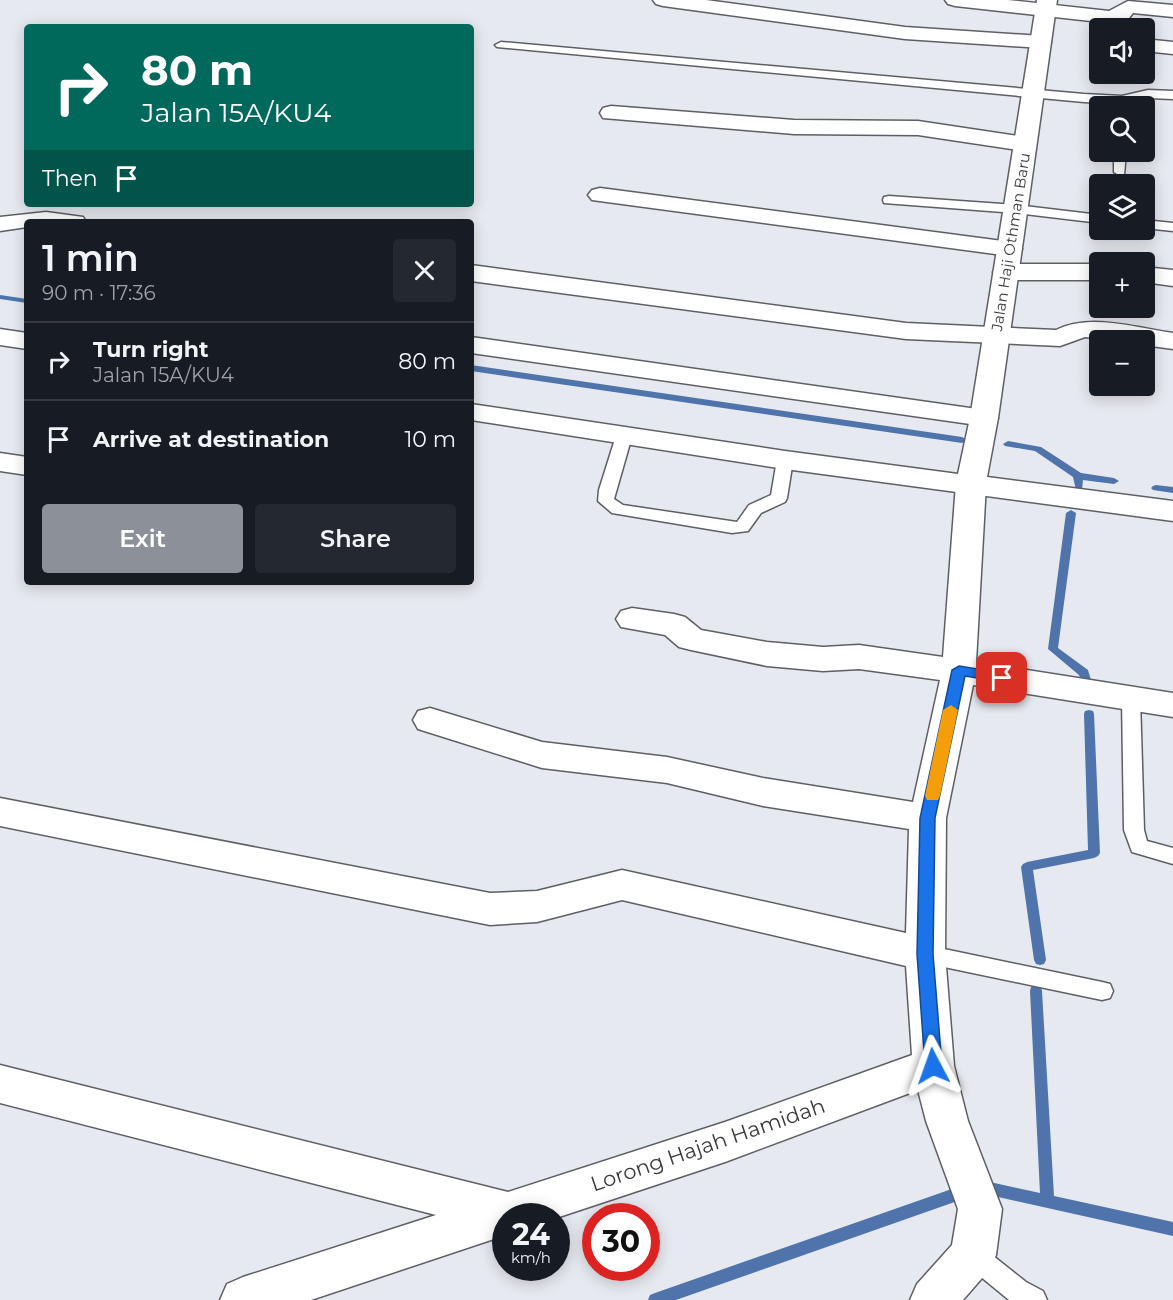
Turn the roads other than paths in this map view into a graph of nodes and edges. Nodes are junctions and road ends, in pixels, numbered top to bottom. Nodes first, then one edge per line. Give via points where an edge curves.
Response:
1 (663, 0) edge
2 (955, 0) edge
3 (1173, 11) edge
4 (1048, 23) edge
5 (501, 45) dead end
6 (1155, 46) edge
7 (1173, 48) edge
8 (1033, 92) junction
9 (1173, 95) edge
10 (1142, 96) edge
11 (1089, 99) edge
12 (611, 113) dead end
13 (1025, 144) junction
14 (1120, 162) edge
15 (1120, 172) dead end
16 (600, 195) dead end
17 (889, 200) dead end
18 (1016, 209) junction
19 (1089, 218) edge
20 (53, 219) edge
21 (0, 224) edge
22 (1155, 225) edge
23 (1173, 227) edge
24 (1008, 261) junction
25 (1089, 271) edge
26 (474, 273) edge
27 (1155, 276) edge
28 (1173, 278) edge
29 (997, 334) junction
30 (0, 337) edge
31 (24, 341) edge
32 (1173, 341) edge
33 (474, 345) edge
34 (474, 413) edge
35 (984, 418) junction
36 (624, 436) junction
37 (785, 460) junction
38 (0, 462) edge
39 (24, 466) edge
40 (971, 484) junction
41 (1173, 511) edge
42 (632, 619) dead end
43 (959, 670) junction
44 (1131, 698) junction
45 (1173, 705) edge
46 (430, 720) dead end
47 (0, 812) edge
48 (928, 818) junction
49 (1173, 856) edge
50 (925, 954) junction
51 (1102, 991) dead end
52 (933, 1066) junction
53 (0, 1084) edge
54 (534, 1203) edge
55 (492, 1208) edge
56 (492, 1217) edge
57 (973, 1255) junction
58 (243, 1300) edge
59 (933, 1300) edge
60 (1034, 1300) edge

1 - 4 street via 905,33
2 - 4 street
3 - 4 street via 1128,7 1117,16
4 - 8 street, Jalan Haji Othman Baru
5 - 8 lane
6 - 7 street
8 - 11 lane
8 - 13 street, Jalan Haji Othman Baru
9 - 10 lane
12 - 13 street via 794,127 918,128
13 - 18 street, Jalan Haji Othman Baru
14 - 15 lane
16 - 24 street
17 - 18 lane
18 - 19 lane
18 - 24 street, Jalan Haji Othman Baru
20 - 21 street via 39,217
22 - 23 lane
24 - 25 street
24 - 29 street, Jalan Haji Othman Baru
26 - 29 street via 906,332
27 - 28 street
29 - 32 street via 1060,339 1085,329
29 - 35 street, Jalan Haji Othman Baru
30 - 31 street
33 - 35 street
34 - 36 street
35 - 40 street, Jalan Haji Othman Baru
36 - 37 street
36 - 37 lane via 606,501 618,509 732,528 742,527 755,508 778,498
37 - 40 street
38 - 39 street
40 - 41 street
40 - 43 street, Jalan Haji Othman Baru
42 - 43 street via 674,625 691,639 767,654 823,659 860,657
43 - 44 street
43 - 48 street, Jalan Haji Othman Baru
44 - 45 street
44 - 49 lane via 1134,830 1139,846
46 - 48 street via 542,755 667,770 763,792
47 - 50 street via 490,909 532,908 604,886 622,885
48 - 50 street, Jalan Haji Othman Baru
50 - 51 lane
50 - 52 street, Jalan Haji Othman Baru
52 - 54 street, Lorong Hajah Hamidah via 725,1142
52 - 57 street, Jalan Haji Othman Baru via 947,1121 980,1209
53 - 55 street
56 - 58 street, Lorong Hajah Hamidah
57 - 59 street
57 - 60 lane

